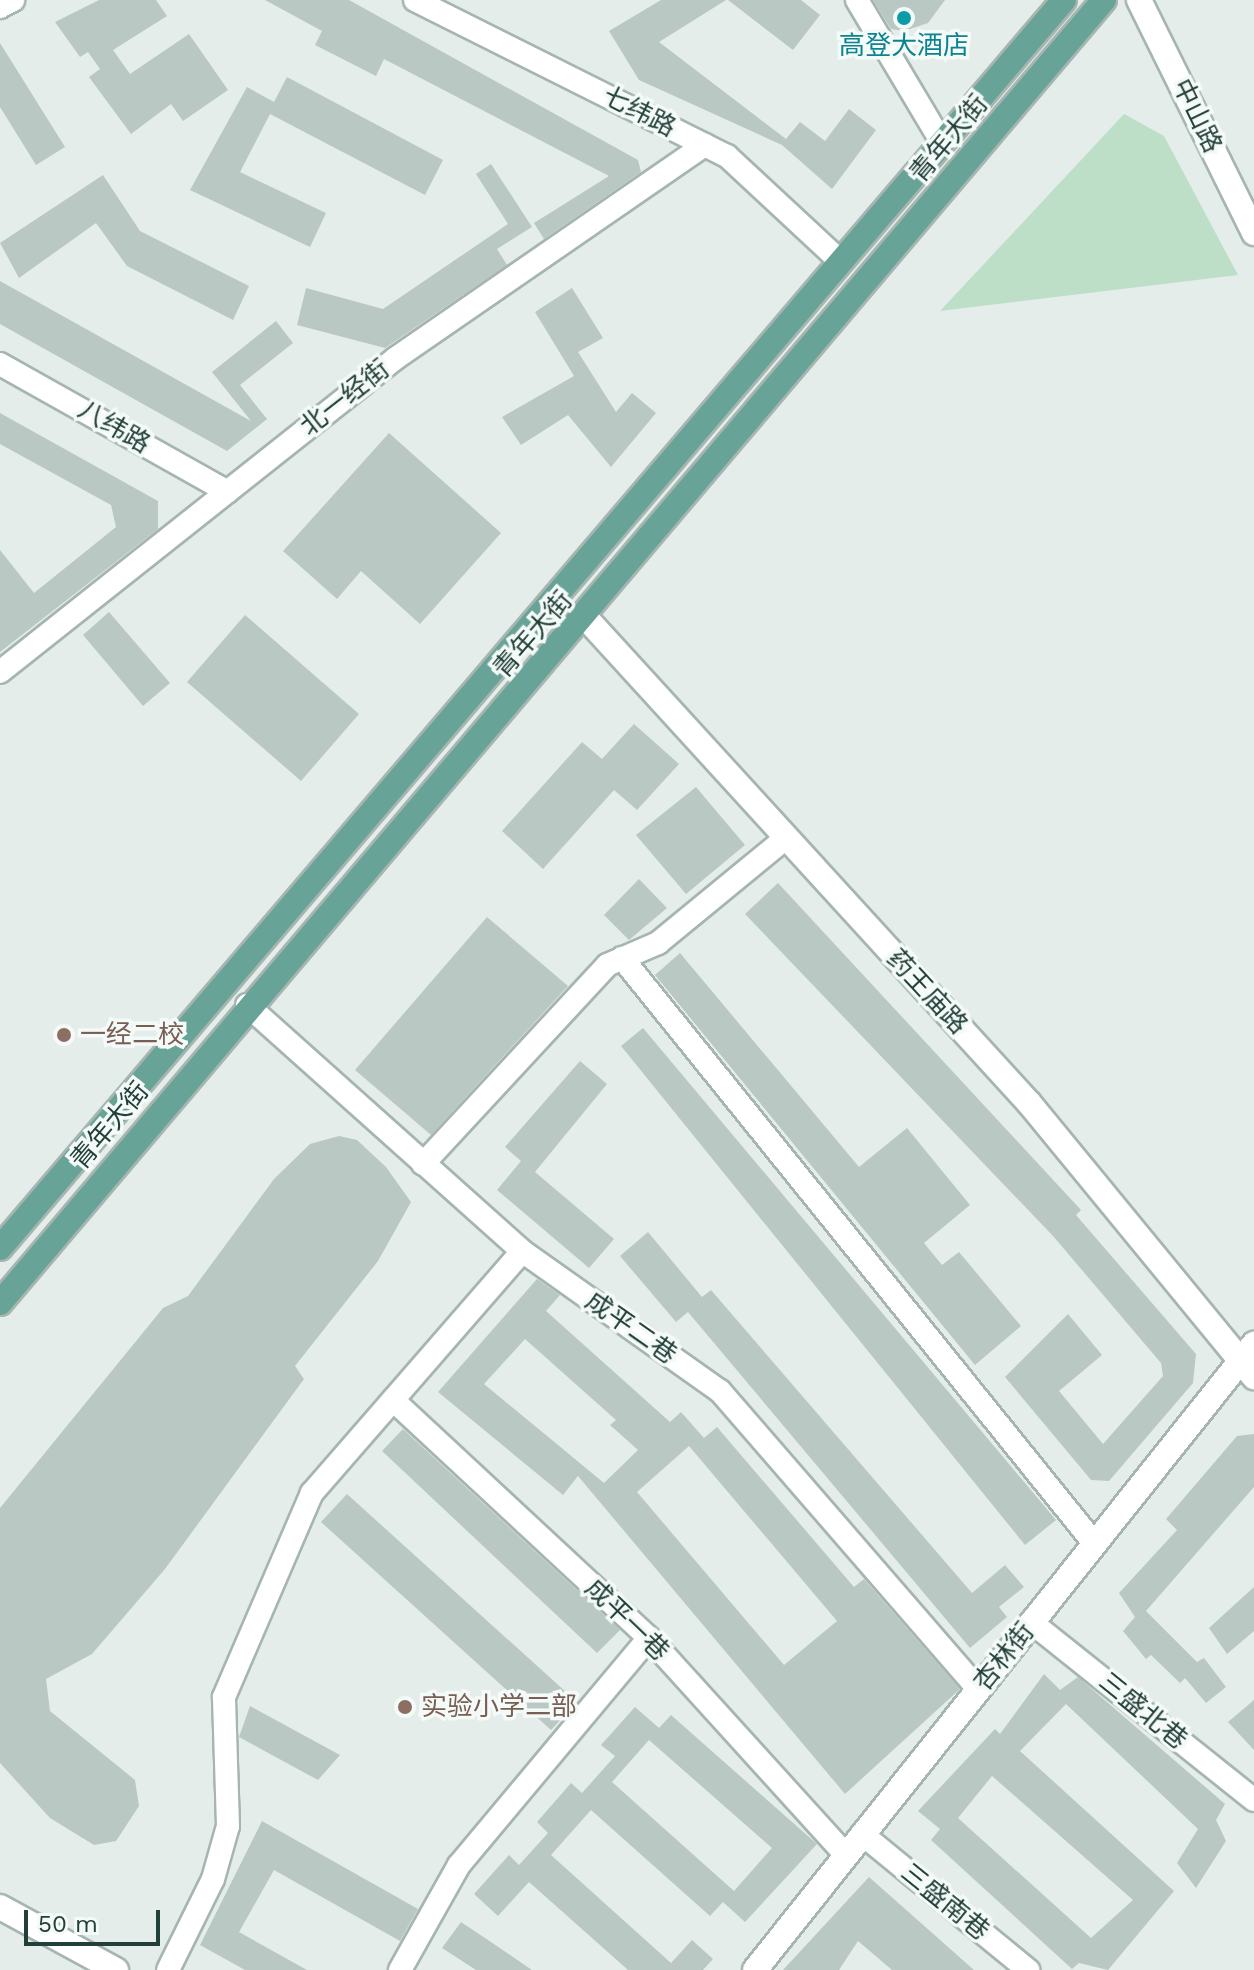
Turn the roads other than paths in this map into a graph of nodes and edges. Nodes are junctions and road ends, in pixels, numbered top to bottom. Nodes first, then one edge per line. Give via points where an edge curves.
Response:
1 (13, 0) edge
2 (415, 0) edge
3 (857, 0) edge
4 (1064, 0) edge
5 (1104, 0) edge
6 (1139, 0) edge
7 (0, 7) edge
8 (940, 139) junction
9 (705, 145) junction
10 (1254, 233) edge
11 (839, 260) junction
12 (0, 364) edge
13 (228, 492) junction
14 (586, 618) junction
15 (0, 672) edge
16 (786, 838) junction
17 (622, 958) junction
18 (247, 1005) junction
19 (423, 1164) junction
20 (0, 1248) edge
21 (522, 1251) junction
22 (0, 1303) edge
23 (1249, 1361) edge
24 (393, 1400) junction
25 (1094, 1543) junction
26 (1031, 1622) junction
27 (649, 1638) junction
28 (978, 1689) junction
29 (1254, 1800) edge
30 (862, 1834) junction
31 (846, 1855) junction
32 (0, 1907) edge
33 (116, 1970) edge
34 (168, 1970) edge
35 (400, 1970) edge
36 (755, 1970) edge
37 (1028, 1970) edge

1 - 7 street
2 - 9 street, 七纬路
3 - 8 street
4 - 8 main road, 青年大街
5 - 14 main road, 青年大街
6 - 10 street, 中山路
8 - 11 main road, 青年大街
9 - 11 street, 七纬路 via 727,156
9 - 13 street, 北一经街 via 396,358
11 - 20 main road, 青年大街
12 - 13 street, 八纬路
13 - 15 street, 北一经街
14 - 16 street, 药王庙路
14 - 18 main road, 青年大街
16 - 17 street via 658,943
16 - 23 street, 药王庙路 via 1029,1103
17 - 19 street via 607,965
17 - 25 street
18 - 19 street, 成平二巷
18 - 22 main road, 青年大街
19 - 21 street, 成平二巷
21 - 24 street
21 - 28 street, 成平二巷 via 720,1391
23 - 25 street, 杏林街
24 - 27 street, 成平一巷
24 - 34 street via 312,1493 224,1697 228,1826 213,1879
25 - 26 street, 杏林街
26 - 28 street, 杏林街
26 - 29 street, 三盛北巷
27 - 31 street, 成平一巷
27 - 35 street via 459,1865
28 - 30 street, 杏林街
30 - 31 street, 杏林街
30 - 37 street, 三盛南巷
31 - 36 street, 杏林街
32 - 33 street

